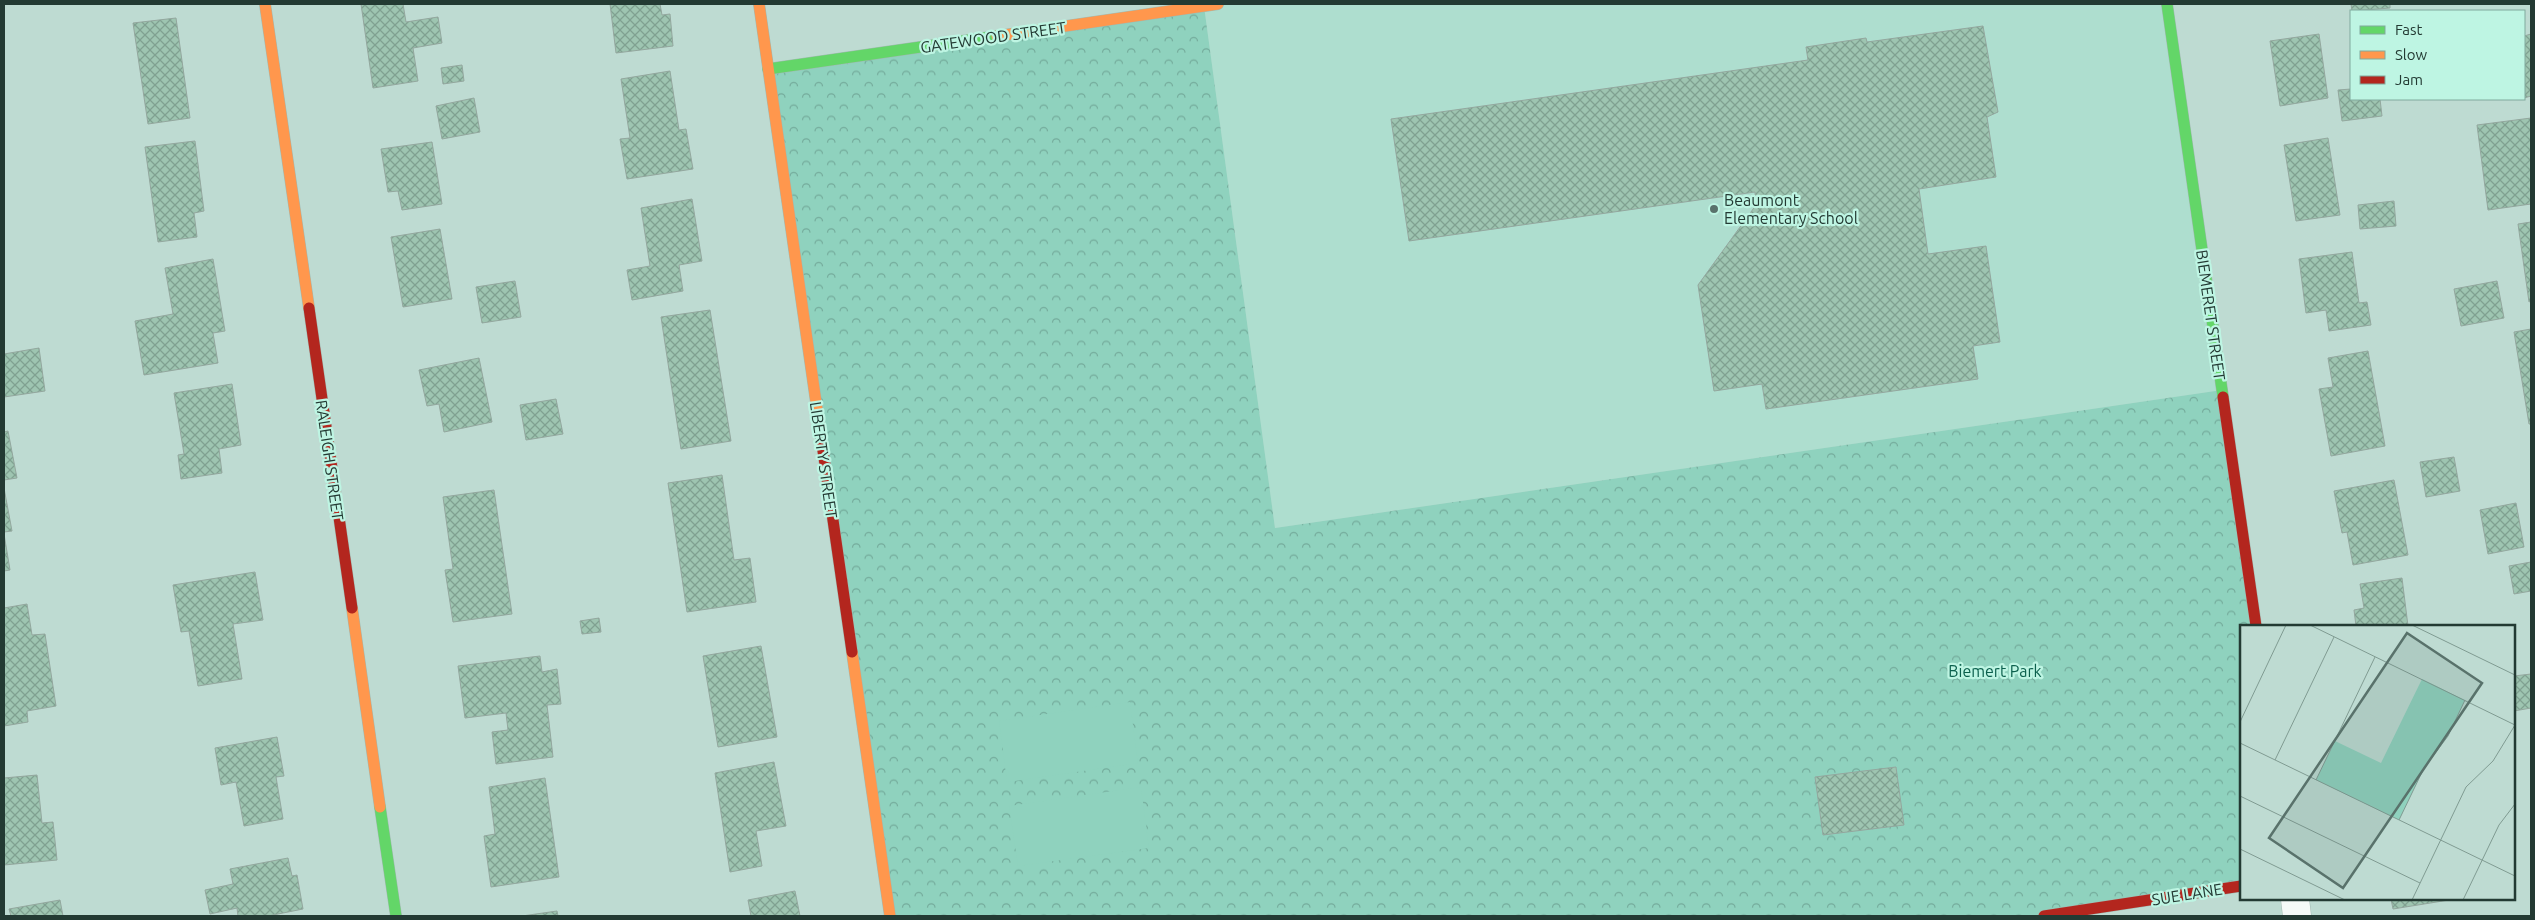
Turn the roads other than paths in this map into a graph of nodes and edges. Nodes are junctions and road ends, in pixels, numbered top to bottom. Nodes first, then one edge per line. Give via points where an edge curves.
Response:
1 (265, 4) edge
2 (759, 4) edge
3 (1218, 4) edge
4 (2167, 4) edge
5 (768, 69) junction
6 (2256, 625) edge
7 (2240, 886) edge
8 (2295, 900) edge
9 (396, 916) edge
10 (890, 916) edge
11 (2044, 916) edge
12 (2297, 916) edge

1 - 9 street, RALEIGH STREET
2 - 5 street, LIBERTY STREET
3 - 5 street, GATEWOOD STREET
4 - 6 street, BIEMERET STREET
5 - 10 street, LIBERTY STREET
7 - 11 street, SUE LANE
8 - 12 street

